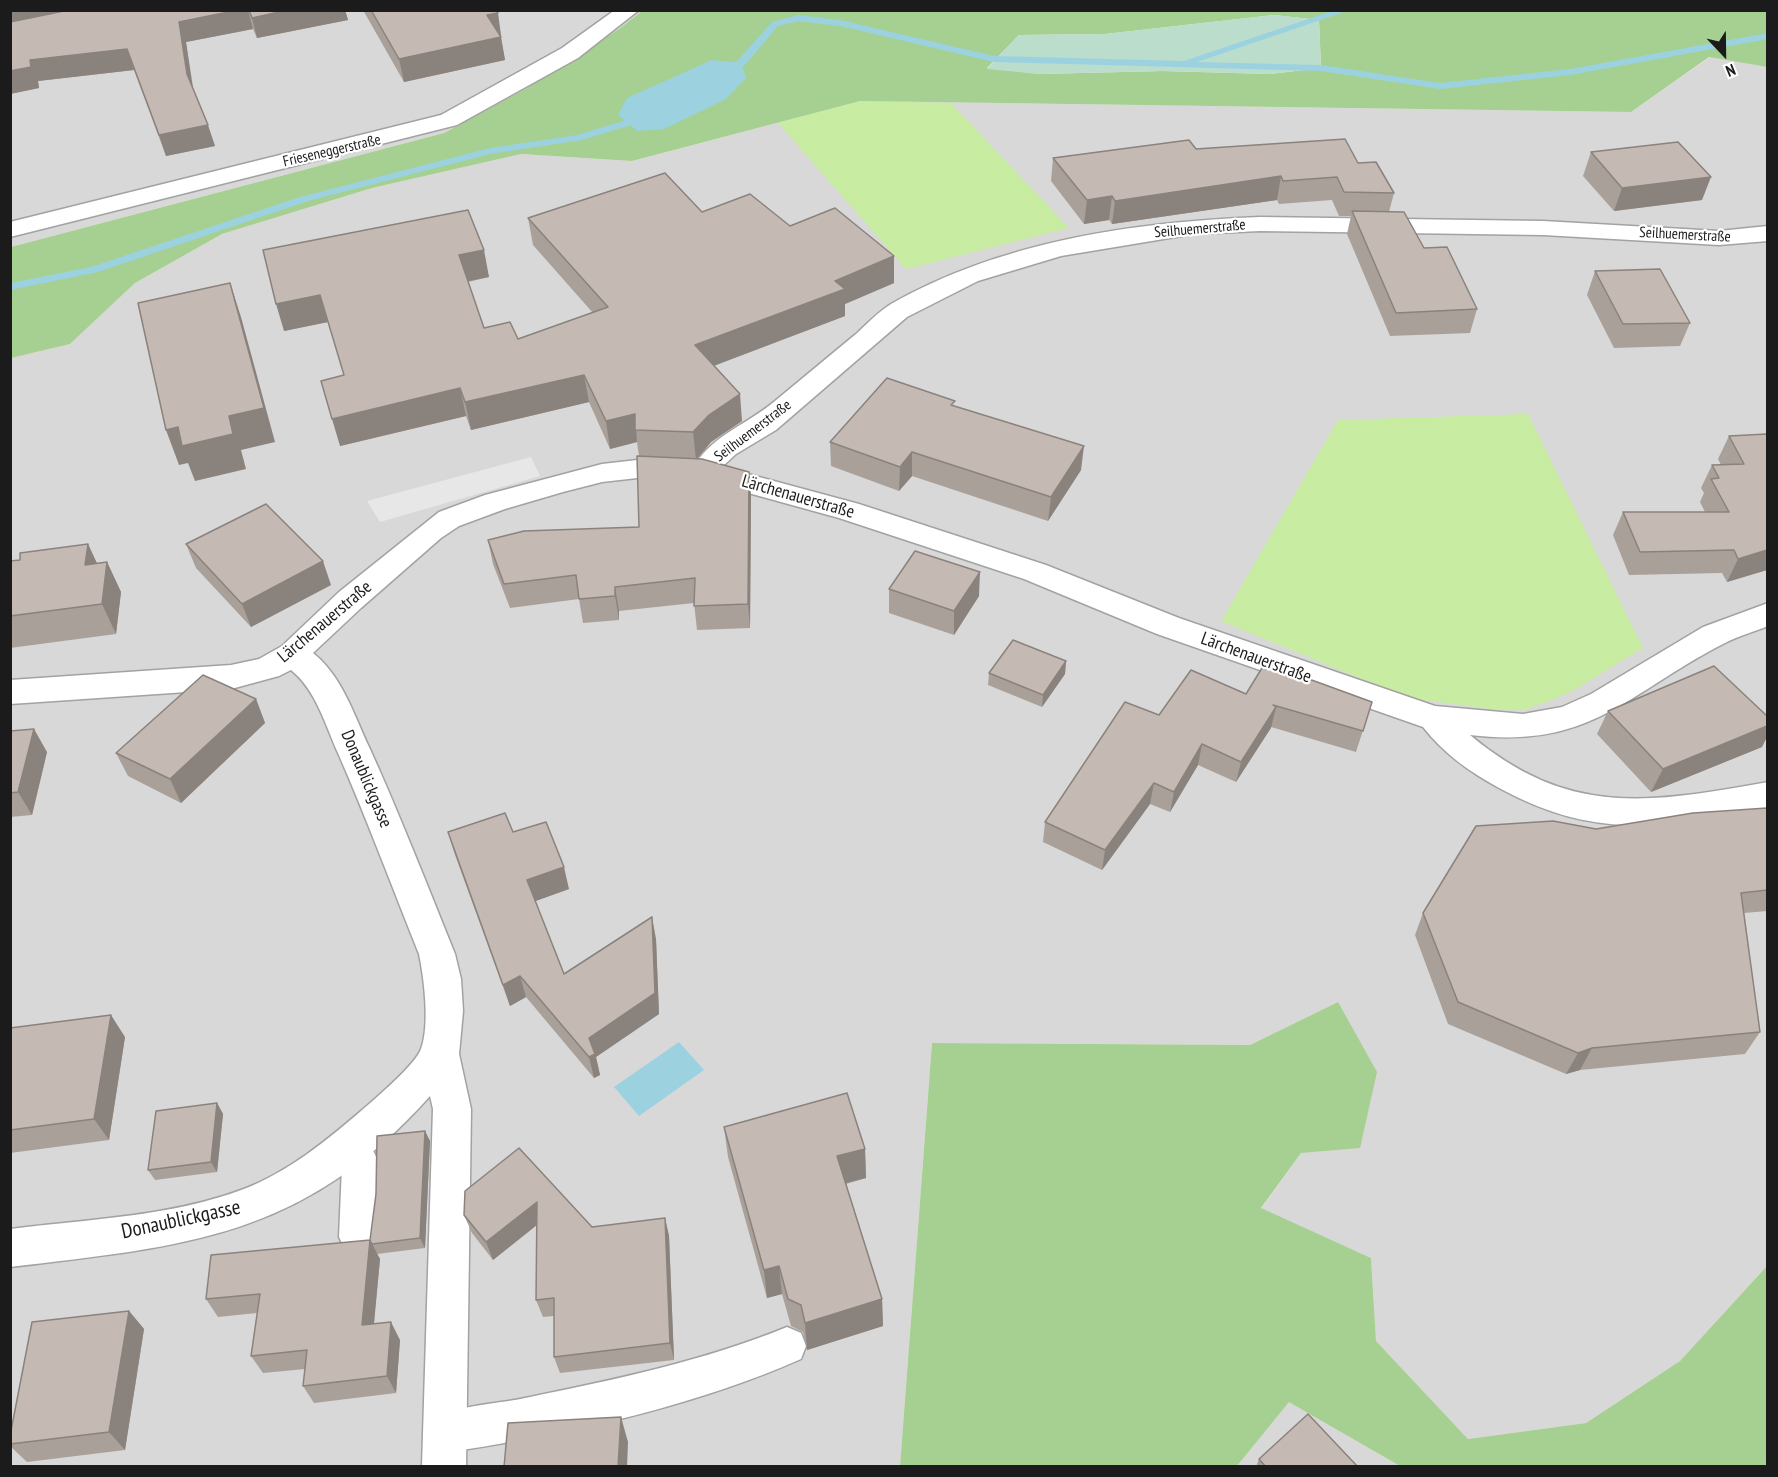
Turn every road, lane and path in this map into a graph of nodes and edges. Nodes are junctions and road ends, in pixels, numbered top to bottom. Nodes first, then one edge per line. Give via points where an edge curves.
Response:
1 (628, 10) edge
2 (10, 230) edge
3 (1767, 233) edge
4 (705, 472) junction
5 (1767, 614) edge
6 (294, 654) junction
7 (10, 692) edge
8 (1435, 718) junction
9 (1767, 795) edge
10 (440, 1054) junction
11 (348, 1146) junction
12 (358, 1237) dead end
13 (10, 1248) edge
14 (787, 1346) dead end
15 (445, 1449) edge

1 - 2 street, Frieseneggerstraße via 570,53 449,120
3 - 4 street, Seilhuemerstraße via 1719,238 1543,228 1260,224 1194,227 1056,249 969,276 898,311 766,424 726,448
4 - 6 street, Lärchenauerstraße via 646,468 602,473 470,509 431,531
4 - 8 street, Lärchenauerstraße via 933,537 1035,572 1268,663
5 - 8 street, Lärchenauerstraße via 1714,635 1602,703 1568,718 1523,726
6 - 7 street, Lärchenauerstraße via 268,668 231,676
6 - 10 street, Donaublickgasse via 314,671 329,695 431,936 443,979
8 - 9 street, Lärchenauerstraße via 1444,732 1496,771 1574,807 1632,813
10 - 11 street, Donaublickgasse via 396,1106
10 - 15 street, Donaublickgasse via 452,1109
11 - 12 lane via 360,1162
11 - 13 street, Donaublickgasse via 287,1189 225,1215
14 - 15 lane via 746,1365 660,1389 479,1428

